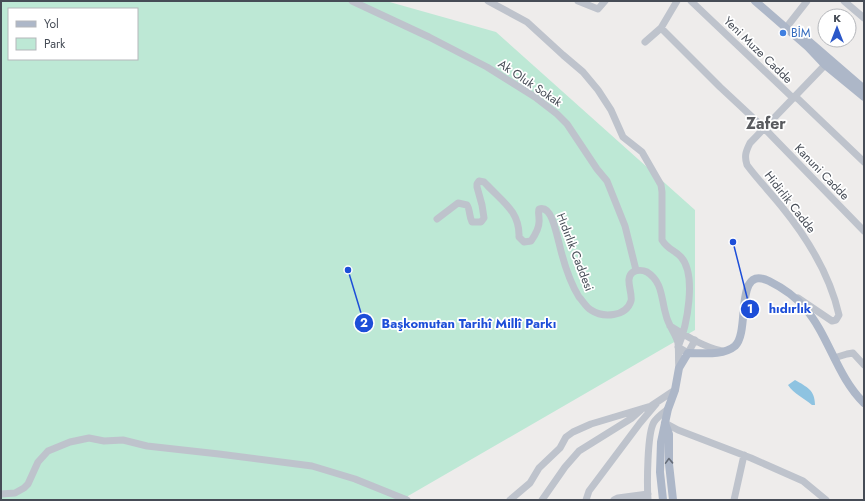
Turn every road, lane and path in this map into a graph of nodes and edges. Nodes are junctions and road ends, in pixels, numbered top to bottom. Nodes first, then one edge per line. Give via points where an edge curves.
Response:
1 (352, 1) edge
2 (488, 1) edge
3 (578, 1) edge
4 (605, 1) edge
5 (677, 1) edge
6 (691, 1) edge
7 (754, 1) edge
8 (762, 1) edge
9 (807, 1) edge
10 (844, 1) edge
11 (864, 18) edge
12 (789, 24) junction
13 (661, 28) junction
14 (646, 42) dead end
15 (825, 64) junction
16 (864, 89) edge
17 (794, 97) junction
18 (864, 97) edge
19 (764, 128) junction
20 (864, 162) edge
21 (437, 219) dead end
22 (864, 231) edge
23 (636, 270) junction
24 (786, 291) junction
25 (670, 326) junction
26 (683, 334) junction
27 (694, 340) junction
28 (678, 347) junction
29 (724, 351) junction
30 (688, 354) junction
31 (834, 358) junction
32 (864, 365) edge
33 (678, 368) junction
34 (675, 390) junction
35 (658, 401) junction
36 (864, 403) edge
37 (641, 409) junction
38 (668, 409) junction
39 (665, 423) junction
40 (744, 455) junction
41 (1, 494) edge
42 (648, 497) edge
43 (407, 500) edge
44 (510, 500) edge
45 (542, 500) edge
46 (586, 500) edge
47 (614, 500) edge
48 (663, 500) edge
49 (672, 500) edge
50 (734, 500) edge
51 (826, 500) edge

1 - 23 street, Ak Oluk Sokak via 487,67 557,114 567,124 607,181 625,226
2 - 26 street via 527,22 583,72 611,110 623,137 642,152 649,163 661,185 662,240 681,257 690,281
3 - 4 street via 598,9
5 - 13 street
6 - 17 street, Yeni Muze Cadde
7 - 15 main road
8 - 12 main road
9 - 12 street
10 - 11 street
12 - 16 main road
13 - 14 street
13 - 19 street, Kanuni Cadde
15 - 17 street, Hidirlik Cadde
15 - 18 main road
17 - 19 street, Hidirlik Cadde
17 - 20 street, Yeni Muze Cadde
19 - 22 street, Kanuni Cadde
19 - 24 street, Hidirlik Cadde via 750,143 745,159 747,165 783,208 816,255 831,287 838,319 832,321
21 - 23 street, Hıdırlık Caddesi via 458,203 469,207 472,222 481,222 484,213 477,184 479,181 484,182 513,212 519,227 519,237 524,242 531,240 536,234 539,226 539,209 545,209 552,219 563,258 578,294 591,310 600,314 616,314 627,307 632,294 629,277
23 - 25 street via 644,270 657,281
24 - 29 main road via 764,279 750,280 745,296 740,338 736,345
24 - 31 main road via 808,312
25 - 26 street
25 - 28 street
26 - 27 street
26 - 28 street
27 - 29 street
27 - 30 street
28 - 30 street
28 - 33 street
29 - 30 main road
30 - 33 main road
31 - 32 street via 853,353
31 - 36 main road via 850,386
33 - 34 main road
34 - 35 street
34 - 38 main road
35 - 37 street
35 - 46 street via 589,491
37 - 44 street via 572,432 539,468 530,483
37 - 45 street via 632,418 579,452
38 - 39 main road
38 - 42 street via 660,414 652,426 648,456
39 - 40 street
39 - 48 main road via 660,442
49 -> 39 main road via 669,434
40 - 50 street
40 - 51 street via 803,481
41 - 43 street via 24,488 38,462 48,451 88,438 104,441 123,440 148,446 312,466 355,479
42 - 47 street

